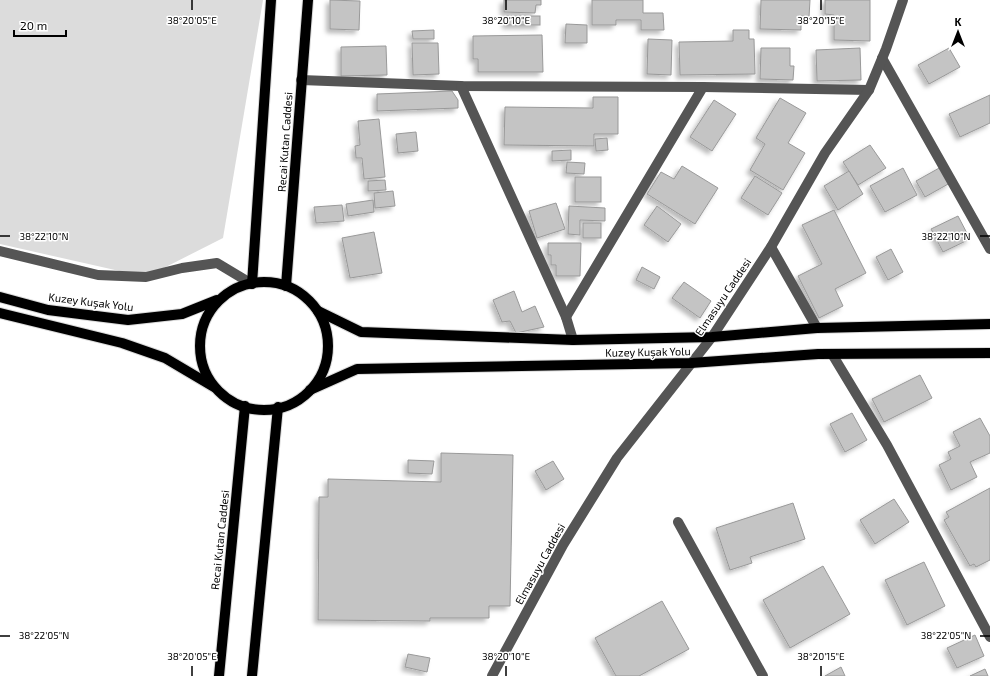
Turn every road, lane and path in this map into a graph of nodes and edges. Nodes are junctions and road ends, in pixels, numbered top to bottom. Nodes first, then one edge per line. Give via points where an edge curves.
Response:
1 (271, 0) edge
2 (308, 0) edge
3 (903, 0) edge
4 (882, 58) junction
5 (301, 80) junction
6 (461, 86) junction
7 (703, 86) junction
8 (869, 90) junction
9 (771, 247) junction
10 (990, 249) edge
11 (0, 252) edge
12 (252, 284) junction
13 (286, 286) junction
14 (224, 296) junction
15 (0, 297) edge
16 (318, 311) junction
17 (0, 312) edge
18 (566, 317) junction
19 (990, 324) edge
20 (817, 328) junction
21 (712, 337) junction
22 (573, 340) junction
23 (990, 353) edge
24 (832, 354) junction
25 (691, 363) junction
26 (215, 387) junction
27 (310, 390) junction
28 (245, 406) junction
29 (278, 407) junction
30 (678, 522) dead end
31 (990, 637) edge
32 (219, 676) edge
33 (252, 676) edge
34 (492, 676) edge
35 (762, 676) edge

1 - 12 main road, Recai Kutan Caddesi
2 - 5 main road, Recai Kutan Caddesi
3 - 4 street, Elmasuyu Caddesi
4 - 8 street, Elmasuyu Caddesi
4 - 10 street
5 - 6 street
5 - 13 main road, Recai Kutan Caddesi
6 - 7 street
6 - 18 street
7 - 8 street
7 - 18 street
8 - 9 street, Elmasuyu Caddesi via 825,153
9 - 20 street
9 - 21 street, Elmasuyu Caddesi
11 - 12 street via 98,275 146,278 182,268 217,263
12 - 13 main road via 263,282
12 - 14 main road via 242,286
13 - 16 main road via 303,295
14 - 15 main road, Kuzey Kuşak Yolu via 213,303 182,314 128,320 48,310
14 - 26 main road via 210,311 200,343 204,370
16 - 22 main road, Kuzey Kuşak Yolu via 361,332
16 - 27 main road via 326,330 328,352 322,372
17 - 26 main road via 122,343 165,358
18 - 22 street
19 - 20 main road, Kuzey Kuşak Yolu
20 - 21 main road, Kuzey Kuşak Yolu
21 - 22 main road, Kuzey Kuşak Yolu
21 - 25 street, Elmasuyu Caddesi
23 - 24 main road, Kuzey Kuşak Yolu
24 - 25 main road, Kuzey Kuşak Yolu
24 - 31 street via 887,445
25 - 27 main road, Kuzey Kuşak Yolu via 357,369
25 - 34 street, Elmasuyu Caddesi via 617,458 563,545
26 - 28 main road via 231,401
27 - 29 main road via 293,402
28 - 29 main road via 252,409
28 - 32 main road, Recai Kutan Caddesi
29 - 33 main road
30 - 35 street

